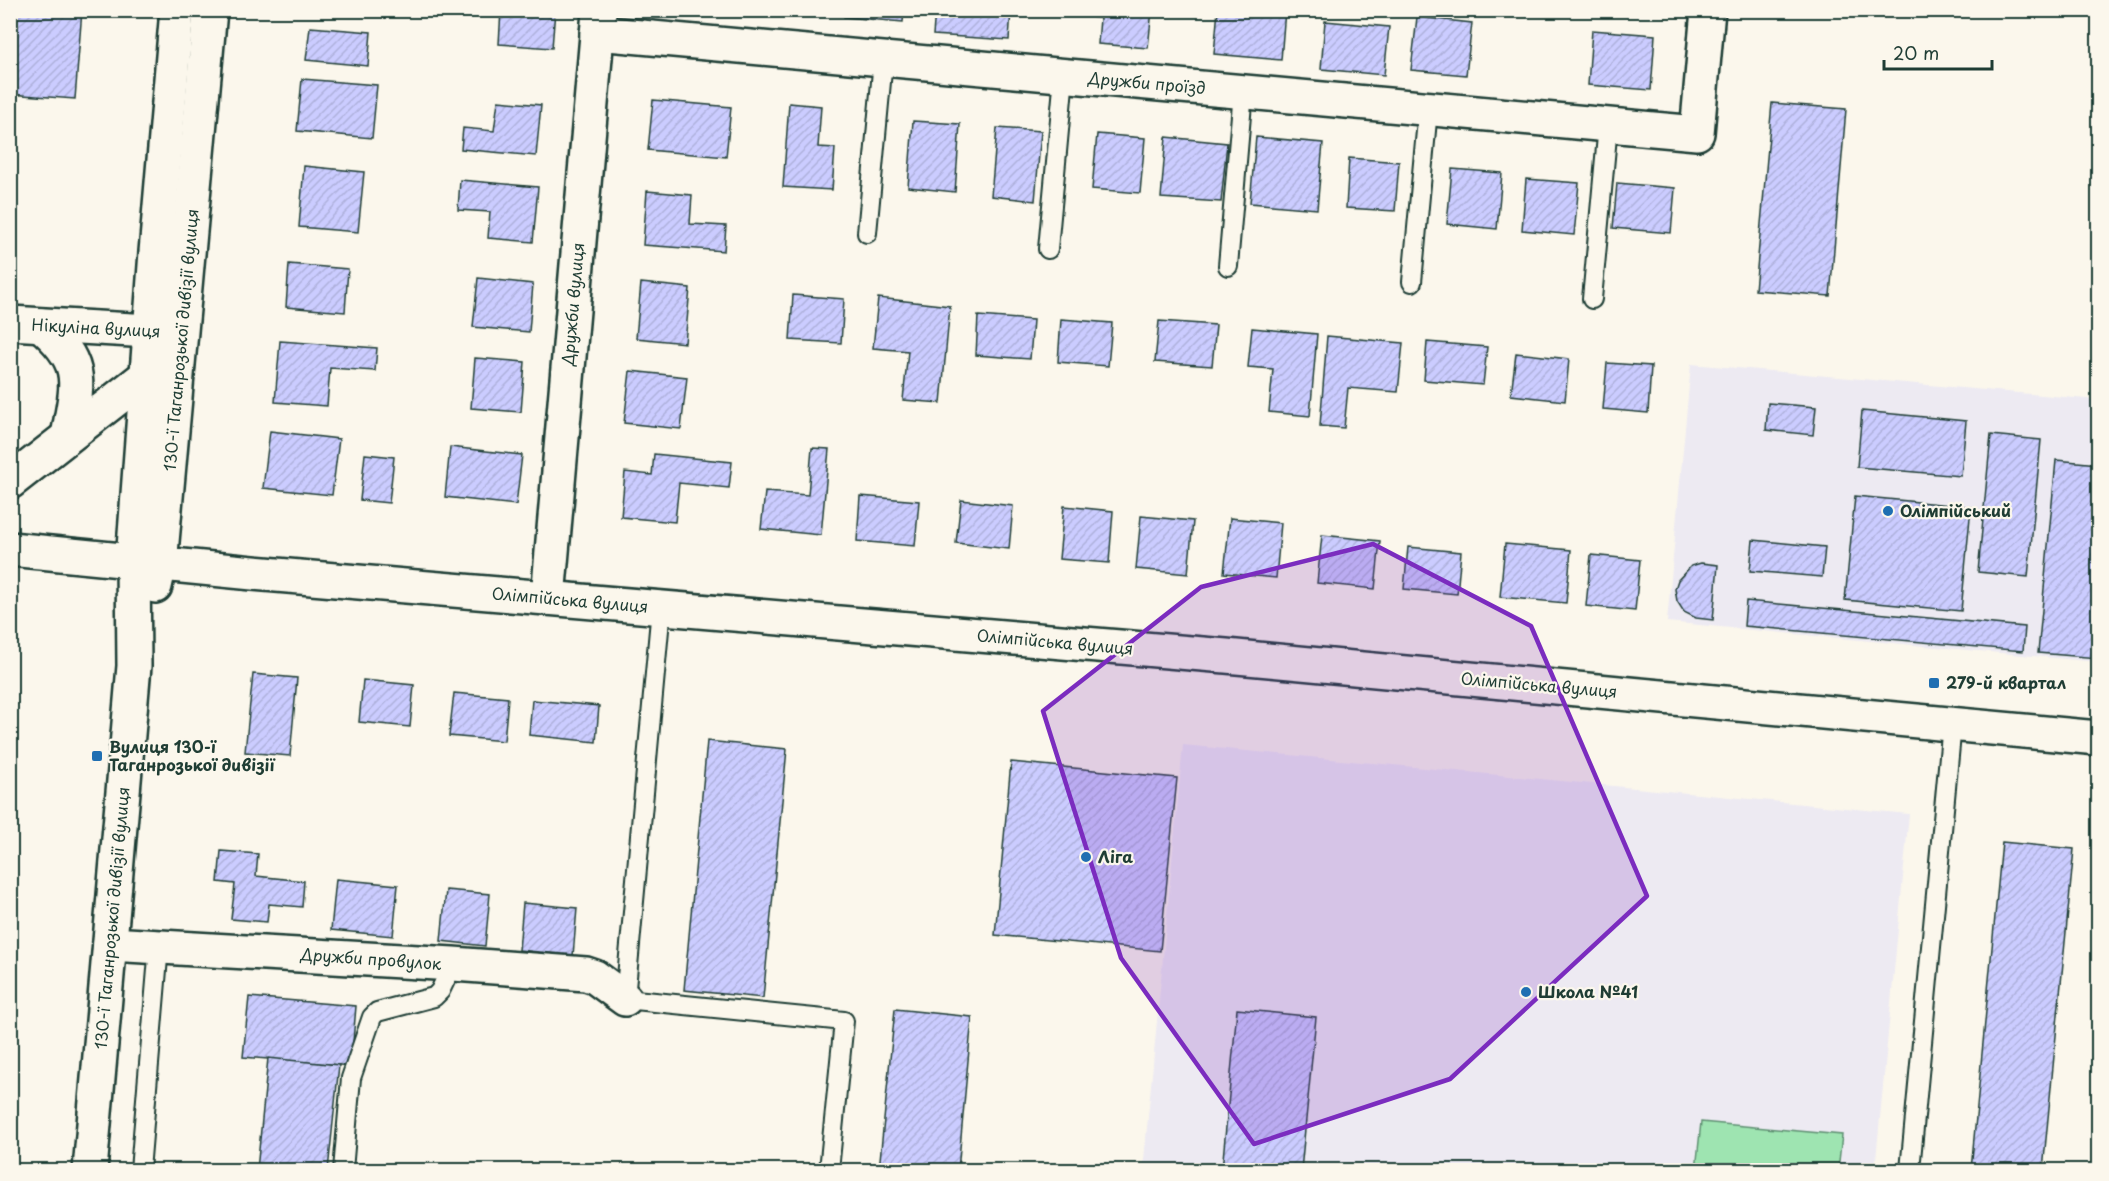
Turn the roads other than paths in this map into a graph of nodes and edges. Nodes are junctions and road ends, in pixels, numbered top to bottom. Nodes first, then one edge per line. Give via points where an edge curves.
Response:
1 (177, 10) edge
2 (210, 10) edge
3 (1708, 10) edge
4 (598, 22) edge
5 (883, 60) junction
6 (1064, 76) junction
7 (1243, 92) junction
8 (1428, 109) junction
9 (1608, 125) junction
10 (867, 233) dead end
11 (1048, 249) dead end
12 (1227, 266) dead end
13 (1412, 282) dead end
14 (1592, 299) dead end
15 (26, 324) edge
16 (166, 332) junction
17 (147, 375) junction
18 (68, 436) junction
19 (10, 482) edge
20 (10, 549) edge
21 (146, 563) junction
22 (548, 597) junction
23 (661, 608) junction
24 (1952, 724) junction
25 (2098, 738) edge
26 (110, 944) junction
27 (159, 946) junction
28 (453, 964) junction
29 (625, 999) junction
30 (90, 1170) edge
31 (140, 1170) edge
32 (343, 1170) edge
33 (829, 1170) edge
34 (1910, 1170) edge

1 - 16 street, 130-ї Таганрозької дивізії вулиця
2 - 16 street, 130-ї Таганрозької дивізії вулиця
3 - 9 street, Дружби проїзд via 1697,133
4 - 5 street, Дружби проїзд
4 - 22 street, Дружби вулиця
5 - 6 street, Дружби проїзд
5 - 10 lane
6 - 7 street, Дружби проїзд
6 - 11 lane
7 - 8 street, Дружби проїзд
7 - 12 lane
8 - 9 street, Дружби проїзд
8 - 13 lane
9 - 14 lane
15 - 16 street, Нікуліна вулиця
15 - 18 street via 60,341 70,357 76,391
16 - 17 street, 130-ї Таганрозької дивізії вулиця
16 - 21 street, 130-ї Таганрозької дивізії вулиця
17 - 18 street
17 - 21 street, 130-ї Таганрозької дивізії вулиця
18 - 19 street
20 - 21 street, Олімпійська вулиця
21 - 22 street, Олімпійська вулиця
21 - 26 street, 130-ї Таганрозької дивізії вулиця
22 - 23 street, Олімпійська вулиця
23 - 24 street, Олімпійська вулиця
23 - 29 lane
24 - 25 street, Олімпійська вулиця
24 - 34 lane
26 - 27 street, Дружби провулок
26 - 30 street, 130-ї Таганрозької дивізії вулиця
27 - 28 street, Дружби провулок
27 - 31 lane
28 - 29 street, Дружби провулок via 586,974
28 - 32 lane via 434,997 377,1012 372,1017 351,1078
29 - 33 lane via 844,1021

